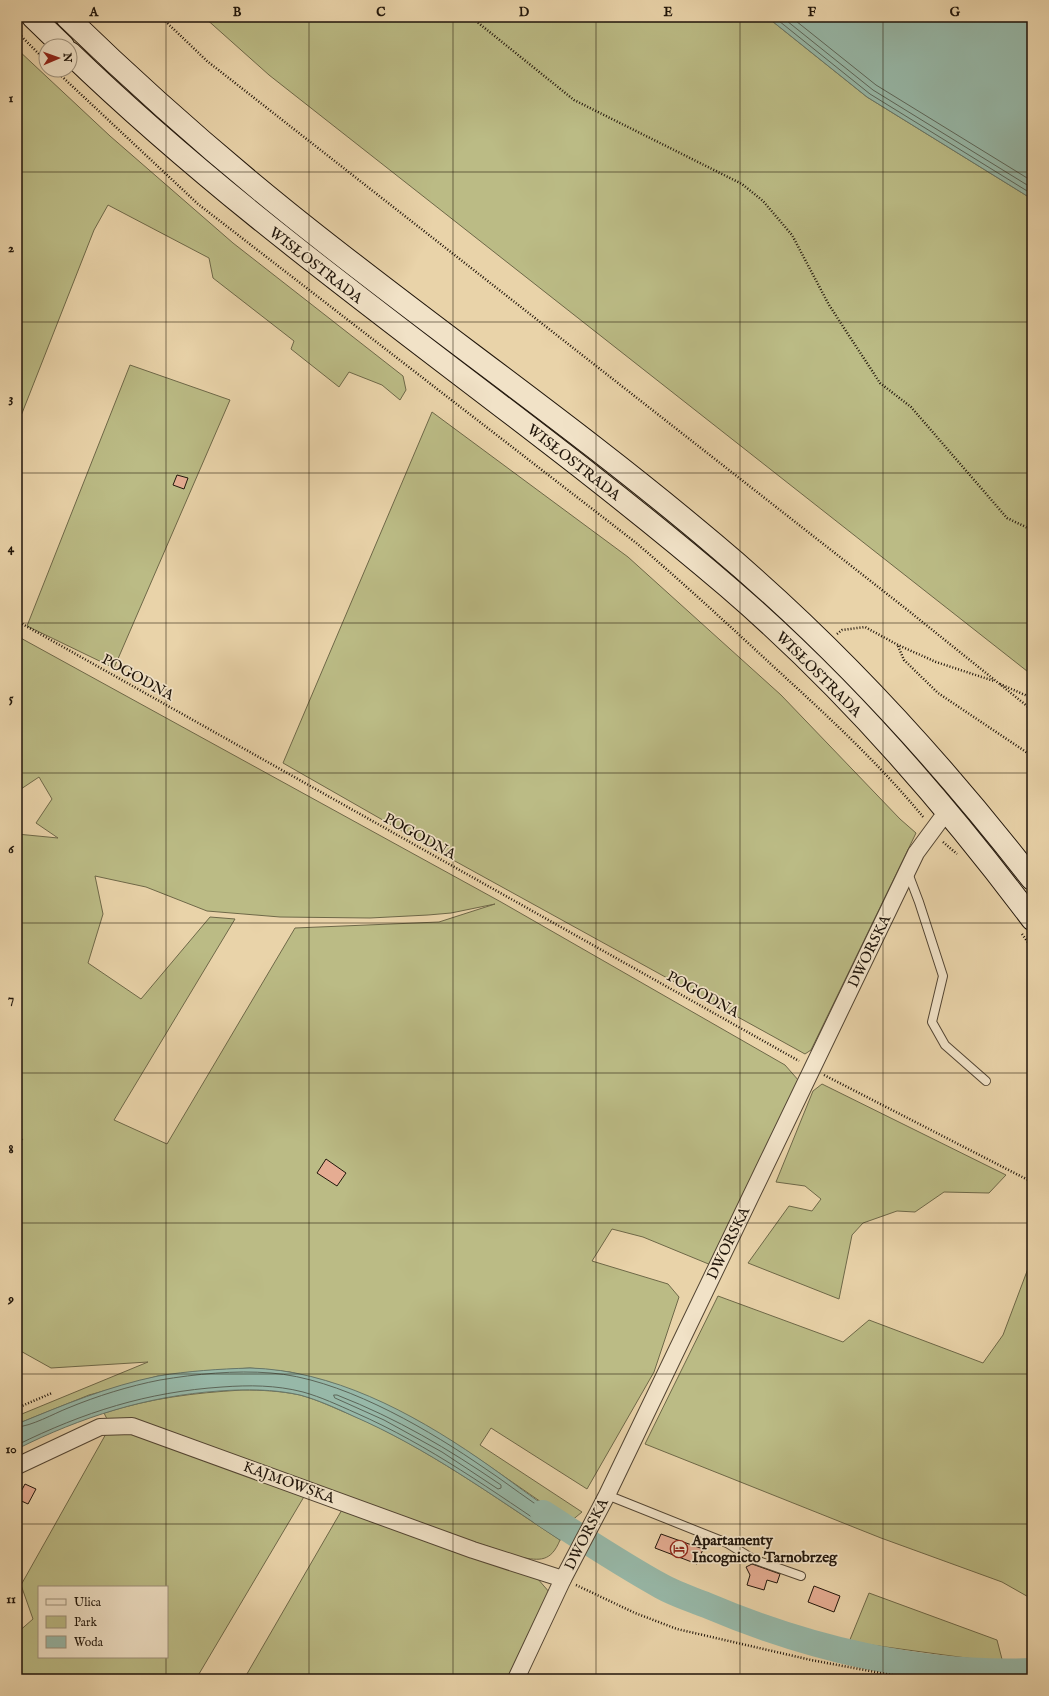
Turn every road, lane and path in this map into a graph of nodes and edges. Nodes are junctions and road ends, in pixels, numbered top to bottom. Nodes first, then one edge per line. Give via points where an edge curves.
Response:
1 (33, 17) edge
2 (67, 17) edge
3 (161, 17) edge
4 (471, 17) edge
5 (17, 32) edge
6 (55, 38) edge
7 (38, 53) edge
8 (78, 60) edge
9 (64, 78) edge
10 (1032, 530) edge
11 (17, 621) edge
12 (825, 645) junction
13 (898, 645) junction
14 (996, 682) junction
15 (1032, 698) edge
16 (1032, 710) edge
17 (1032, 756) edge
18 (964, 795) junction
19 (947, 811) junction
20 (933, 829) junction
21 (960, 856) dead end
22 (907, 872) junction
23 (1032, 879) edge
24 (1025, 923) edge
25 (1032, 948) edge
26 (813, 1069) junction
27 (986, 1081) dead end
28 (1032, 1182) edge
29 (52, 1393) dead end
30 (17, 1408) edge
31 (17, 1466) edge
32 (607, 1495) junction
33 (801, 1576) dead end
34 (563, 1579) junction
35 (516, 1679) edge
36 (912, 1679) edge

1 - 6 main road
2 - 12 main road, WISŁOSTRADA via 132,79 242,176 637,481 716,545
3 - 14 path via 207,61
4 - 10 path via 574,100 742,184 763,201 792,235 829,305 880,383 911,407 1007,518
5 - 7 path
8 - 19 main road, WISŁOSTRADA via 242,207 604,485 731,590 844,697
9 - 20 path via 198,204 635,542 690,589 838,726 901,790
11 - 26 path, POGODNA
12 - 13 path via 842,630 865,627
12 - 18 main road, WISŁOSTRADA via 906,729
13 - 14 path via 936,662
13 - 17 path via 904,660 938,693
14 - 15 path
14 - 16 path
18 - 19 main road
18 - 23 main road, WISŁOSTRADA
19 - 20 street, DWORSKA
19 - 24 main road, WISŁOSTRADA
20 - 21 path via 944,843
20 - 22 street, DWORSKA via 916,853
22 - 26 street, DWORSKA
22 - 27 lane via 942,976 932,1022 945,1045
24 - 25 path
26 - 28 path, POGODNA
26 - 32 street, DWORSKA
29 - 30 path
31 - 34 street, KAJMOWSKA via 100,1427 132,1426 473,1550
32 - 33 lane via 727,1543 753,1559
32 - 34 street, DWORSKA
34 - 35 street, DWORSKA
34 - 36 path via 635,1613 677,1629 782,1654

